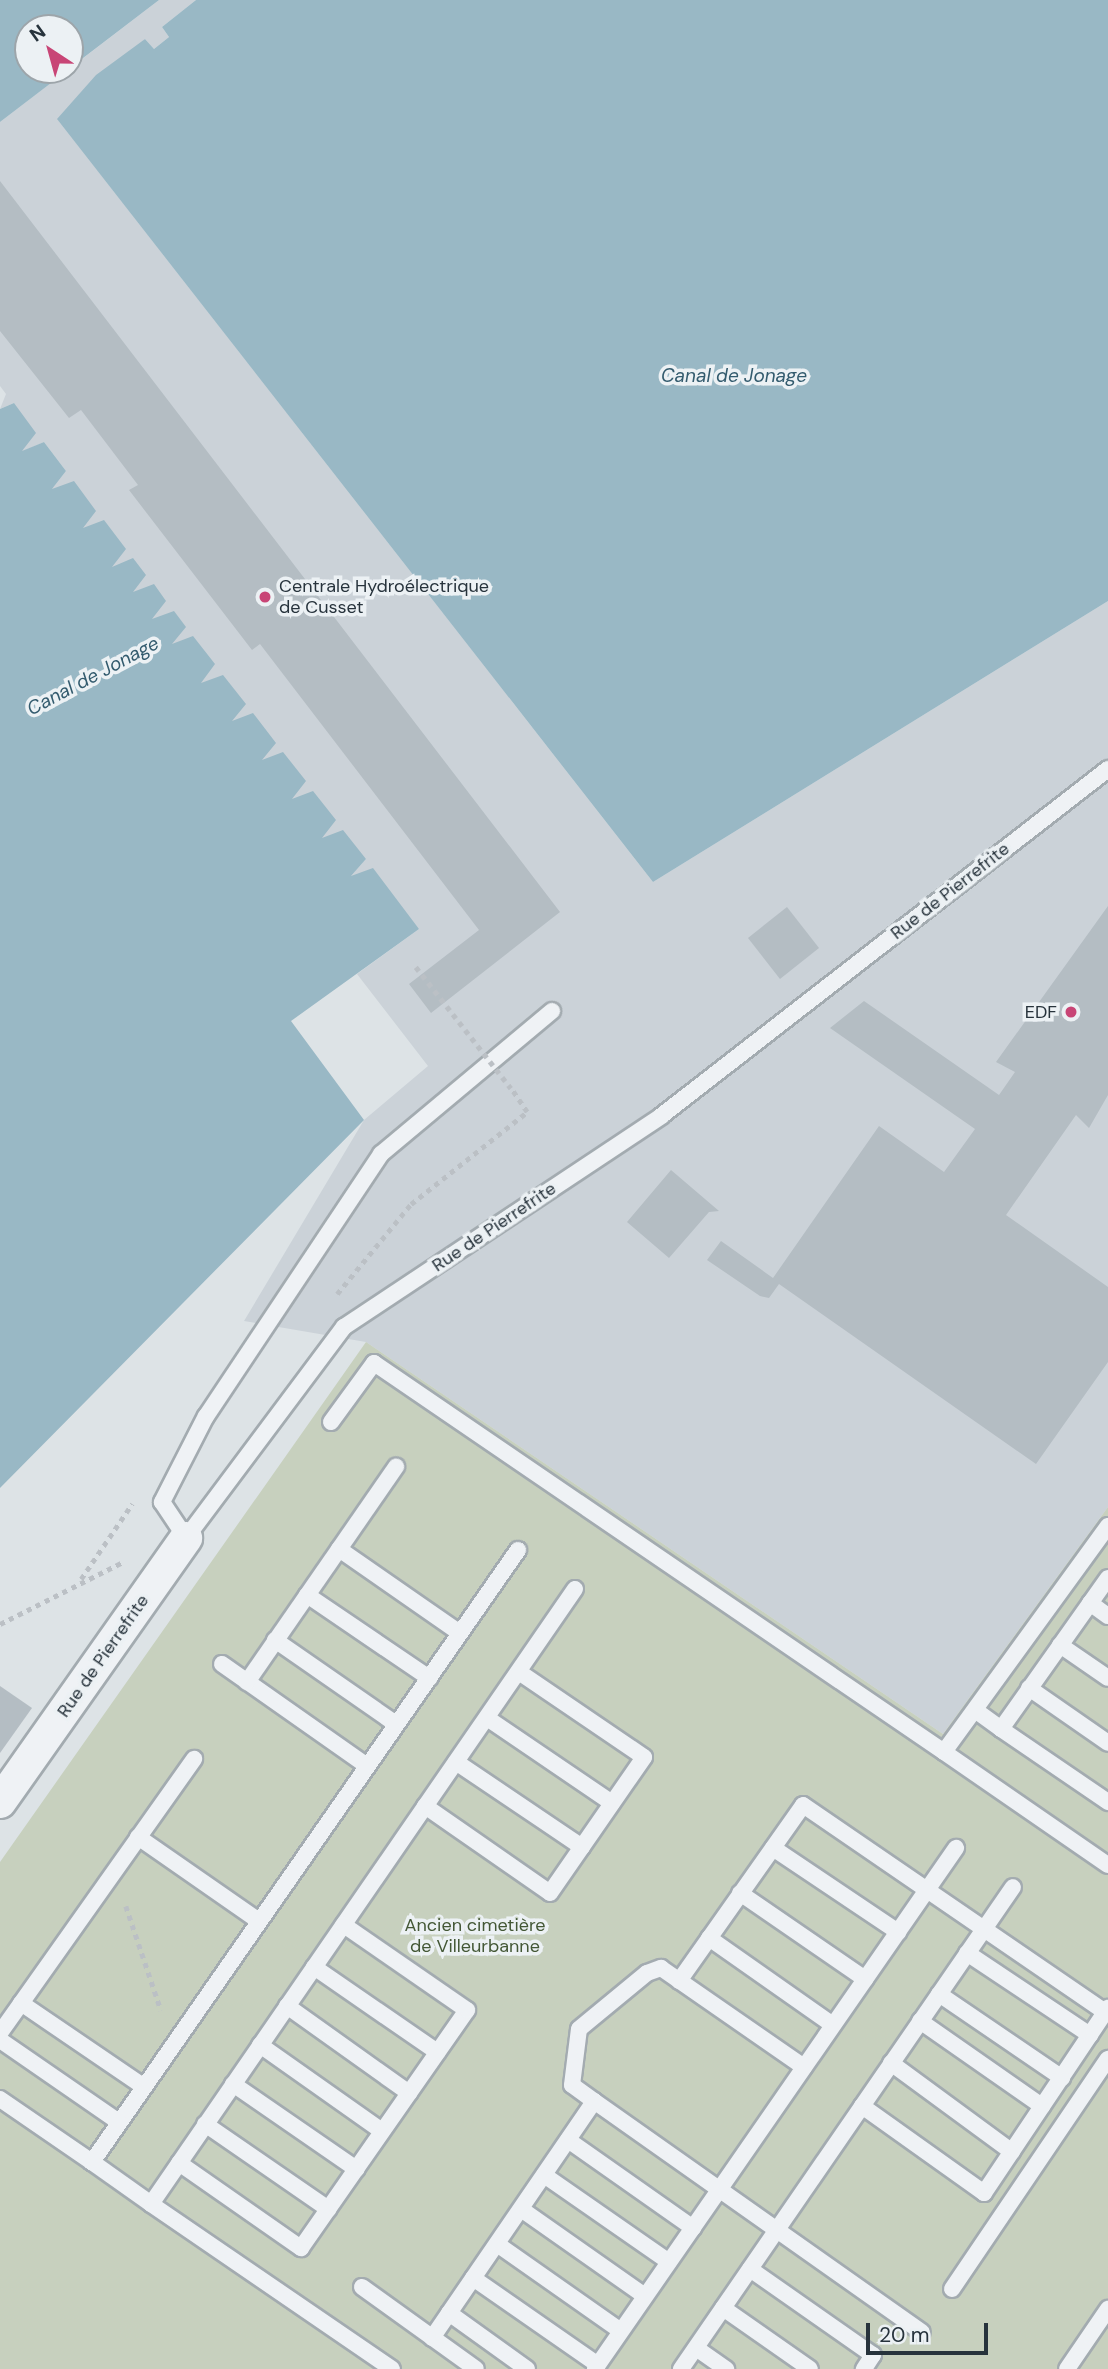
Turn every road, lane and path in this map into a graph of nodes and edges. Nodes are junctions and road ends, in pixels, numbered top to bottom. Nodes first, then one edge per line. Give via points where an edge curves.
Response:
1 (1108, 769) edge
2 (416, 967) dead end
3 (552, 1011) dead end
4 (344, 1327) junction
5 (331, 1422) dead end
6 (396, 1467) dead end
7 (1108, 1526) edge
8 (186, 1538) junction
9 (1094, 1546) junction
10 (339, 1549) junction
11 (518, 1550) dead end
12 (1108, 1556) edge
13 (1108, 1578) edge
14 (575, 1589) dead end
15 (307, 1595) junction
16 (1090, 1603) junction
17 (1108, 1616) edge
18 (0, 1624) edge
19 (460, 1633) junction
20 (275, 1640) junction
21 (1060, 1645) junction
22 (222, 1664) dead end
23 (519, 1672) junction
24 (429, 1678) junction
25 (1108, 1678) edge
26 (247, 1682) junction
27 (1029, 1688) junction
28 (975, 1710) junction
29 (487, 1718) junction
30 (397, 1724) junction
31 (1001, 1728) junction
32 (1108, 1742) edge
33 (944, 1752) junction
34 (194, 1759) dead end
35 (456, 1762) junction
36 (367, 1766) junction
37 (0, 1802) edge
38 (1108, 1802) edge
39 (612, 1803) junction
40 (425, 1806) junction
41 (138, 1837) junction
42 (582, 1847) junction
43 (773, 1848) junction
44 (956, 1848) dead end
45 (1108, 1865) edge
46 (117, 1868) junction
47 (1013, 1887) dead end
48 (927, 1890) junction
49 (740, 1893) junction
50 (259, 1921) junction
51 (344, 1924) junction
52 (984, 1928) junction
53 (898, 1932) junction
54 (709, 1938) junction
55 (967, 1952) junction
56 (314, 1967) junction
57 (865, 1979) junction
58 (679, 1981) junction
59 (939, 1994) junction
60 (21, 2003) junction
61 (287, 2006) junction
62 (1107, 2012) edge
63 (920, 2021) junction
64 (833, 2025) junction
65 (0, 2033) edge
66 (1090, 2035) junction
67 (0, 2040) edge
68 (260, 2045) junction
69 (171, 2048) junction
70 (437, 2052) junction
71 (1108, 2059) edge
72 (891, 2063) junction
73 (804, 2067) junction
74 (1062, 2078) junction
75 (233, 2084) junction
76 (144, 2087) junction
77 (409, 2092) junction
78 (0, 2099) edge
79 (594, 2101) junction
80 (862, 2106) junction
81 (1042, 2106) junction
82 (119, 2122) junction
83 (205, 2124) junction
84 (382, 2131) junction
85 (568, 2140) junction
86 (1012, 2152) junction
87 (92, 2162) junction
88 (179, 2163) junction
89 (356, 2169) junction
90 (544, 2175) junction
91 (719, 2189) junction
92 (151, 2204) junction
93 (328, 2209) junction
94 (521, 2209) junction
95 (693, 2228) junction
96 (777, 2230) junction
97 (497, 2244) junction
98 (669, 2262) junction
99 (750, 2269) junction
100 (474, 2277) junction
101 (362, 2287) dead end
102 (952, 2289) dead end
103 (645, 2296) junction
104 (723, 2308) junction
105 (1108, 2309) edge
106 (449, 2313) junction
107 (621, 2331) junction
108 (922, 2332) dead end
109 (432, 2338) junction
110 (696, 2348) junction
111 (596, 2367) edge
112 (392, 2369) edge
113 (476, 2369) edge
114 (527, 2369) edge
115 (681, 2369) edge
116 (726, 2369) edge
117 (810, 2369) edge
118 (864, 2369) edge
119 (1067, 2369) edge

1 - 4 lane, Rue de Pierrefrite via 661,1116
2 - 4 path, bridge via 527,1112 411,1204 329,1304
3 - 8 lane via 381,1154 206,1416 162,1502
4 - 8 lane, Rue de Pierrefrite
5 - 33 lane via 374,1363
6 - 10 lane
7 - 9 lane
8 - 18 path via 81,1579
8 - 37 street, Rue de Pierrefrite
9 - 12 lane
9 - 28 lane
10 - 15 lane
10 - 19 lane
11 - 19 lane
13 - 16 lane
14 - 23 lane
15 - 20 lane
15 - 24 lane
16 - 17 lane
16 - 21 lane
19 - 24 lane
20 - 26 lane
20 - 30 lane
21 - 25 lane
21 - 27 lane
22 - 26 lane
23 - 29 lane
23 - 39 lane via 644,1757
24 - 30 lane
26 - 36 lane
27 - 31 lane
27 - 32 lane
28 - 31 lane
28 - 33 lane
29 - 35 lane
29 - 39 lane
30 - 36 lane
31 - 38 lane
33 - 45 lane
34 - 41 lane
35 - 40 lane
35 - 42 lane
36 - 50 lane
39 - 42 lane
40 - 42 lane via 550,1893
40 - 51 lane
41 - 46 lane
41 - 50 lane
43 - 48 lane via 803,1805
43 - 49 lane
43 - 53 lane
44 - 48 lane
46 - 60 lane
46 - 69 path
47 - 52 lane
48 - 52 lane
48 - 53 lane
49 - 54 lane
49 - 57 lane
50 - 69 lane
51 - 56 lane
51 - 70 lane via 467,2010
52 - 55 lane
52 - 62 lane
53 - 57 lane
54 - 58 lane
54 - 64 lane
55 - 59 lane
55 - 66 lane
56 - 61 lane
56 - 70 lane
57 - 64 lane
58 - 73 lane
58 - 79 lane via 661,1968 648,1973 579,2029 572,2085
59 - 63 lane
59 - 74 lane
60 - 65 lane
60 - 76 lane
61 - 68 lane
61 - 77 lane
62 - 66 lane
63 - 72 lane
63 - 81 lane
64 - 73 lane
66 - 74 lane
67 - 82 lane
68 - 75 lane
68 - 84 lane
69 - 76 lane
70 - 77 lane
71 - 102 lane
72 - 80 lane
72 - 86 lane
73 - 91 lane
74 - 81 lane
75 - 83 lane
75 - 89 lane
76 - 82 lane
77 - 84 lane
78 - 87 lane
79 - 85 lane
79 - 91 lane
80 - 86 lane via 984,2193
80 - 96 lane
81 - 86 lane
82 - 87 lane
83 - 88 lane
83 - 93 lane
84 - 89 lane
85 - 90 lane
85 - 95 lane
87 - 92 lane
88 - 92 lane
88 - 93 lane via 301,2248
89 - 93 lane
90 - 94 lane
90 - 98 lane
91 - 95 lane
91 - 96 lane
92 - 112 lane
94 - 97 lane
94 - 103 lane
95 - 98 lane
96 - 99 lane
96 - 108 lane
97 - 100 lane
97 - 107 lane
98 - 103 lane
99 - 104 lane
99 - 118 lane via 873,2355
100 - 106 lane
100 - 111 lane
101 - 109 lane
103 - 107 lane
104 - 110 lane
104 - 117 lane
105 - 119 lane
106 - 109 lane
106 - 114 lane
107 - 111 lane
109 - 113 lane
110 - 115 lane
110 - 116 lane

